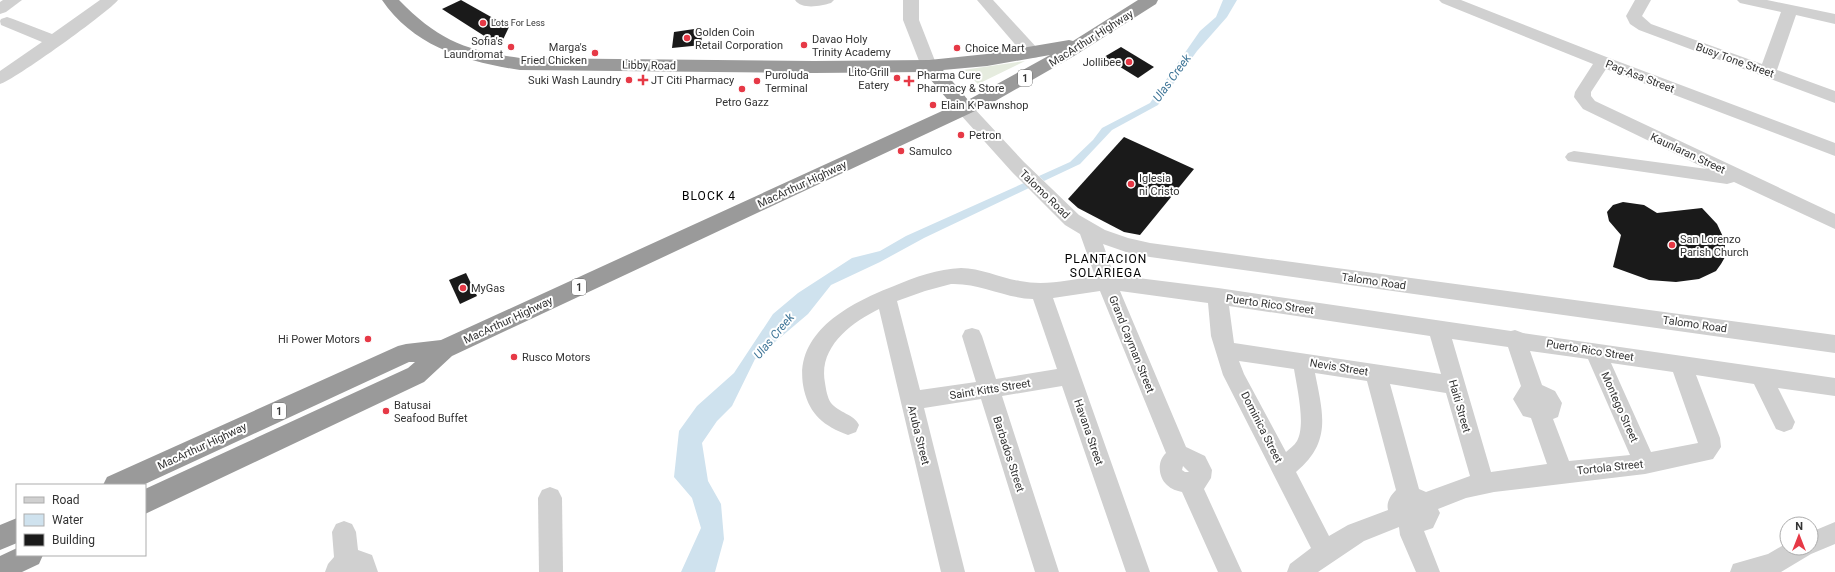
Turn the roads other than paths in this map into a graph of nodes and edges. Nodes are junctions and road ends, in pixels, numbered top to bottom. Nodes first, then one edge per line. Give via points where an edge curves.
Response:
1 (14, 0) edge
2 (85, 0) edge
3 (390, 0) edge
4 (803, 0) edge
5 (826, 0) edge
6 (911, 0) edge
7 (984, 0) edge
8 (1150, 0) edge
9 (1447, 0) edge
10 (1643, 0) edge
11 (1744, 0) edge
12 (106, 3) edge
13 (1790, 10) junction
14 (4, 16) edge
15 (1835, 19) edge
16 (54, 41) junction
17 (1084, 43) junction
18 (1032, 53) junction
19 (1603, 62) junction
20 (929, 66) junction
21 (1768, 72) junction
22 (0, 78) edge
23 (1835, 97) edge
24 (965, 109) junction
25 (1835, 150) edge
26 (1574, 157) dead end
27 (1747, 180) junction
28 (1835, 222) edge
29 (1089, 231) junction
30 (1107, 283) junction
31 (1040, 291) junction
32 (1218, 296) junction
33 (886, 298) junction
34 (1438, 328) junction
35 (972, 336) dead end
36 (1515, 338) junction
37 (1835, 344) edge
38 (444, 349) junction
39 (1225, 350) junction
40 (1595, 350) junction
41 (1303, 362) junction
42 (1681, 364) junction
43 (1376, 373) junction
44 (1070, 376) junction
45 (1761, 376) junction
46 (1453, 385) junction
47 (1835, 387) edge
48 (989, 389) junction
49 (911, 401) junction
50 (1784, 422) dead end
51 (848, 425) dead end
52 (1645, 464) junction
53 (1283, 468) junction
54 (1562, 472) junction
55 (1483, 482) junction
56 (118, 484) edge
57 (550, 498) dead end
58 (146, 502) edge
59 (1412, 509) junction
60 (16, 530) edge
61 (344, 532) dead end
62 (1835, 533) edge
63 (0, 538) edge
64 (1819, 540) edge
65 (1324, 552) junction
66 (28, 556) edge
67 (1787, 556) edge
68 (0, 569) edge
69 (350, 569) edge
70 (551, 572) edge
71 (953, 572) edge
72 (1047, 572) edge
73 (1138, 572) edge
74 (1230, 572) edge
75 (1299, 572) edge
76 (1428, 572) edge
77 (1742, 572) edge

1 - 14 street
2 - 12 street
3 - 20 highway, Libby Road via 420,30 438,43 458,52 488,60 520,64
4 - 5 street
6 - 20 street via 911,20
7 - 18 street
8 - 17 highway, MacArthur Highway / 1
9 - 19 street, Pag-Asa Street
10 - 21 street, Busy Tone Street via 1634,16 1644,27
11 - 13 street
12 - 16 street
13 - 15 street
13 - 21 street
14 - 16 street
16 - 22 street
17 - 18 highway, Libby Road
17 - 24 highway, MacArthur Highway / 1 via 1038,71
18 - 20 highway, Libby Road
19 - 25 street, Pag-Asa Street
19 - 27 street, Kaunlaran Street via 1583,92 1582,97 1589,105
20 - 24 highway
21 - 23 street, Busy Tone Street
24 - 29 street, Talomo Road via 1062,211
24 - 38 highway, MacArthur Highway / 1
26 - 27 street
27 - 28 street, Kaunlaran Street
29 - 30 street, Grand Cayman Street
29 - 37 street, Talomo Road via 1112,241 1150,250
30 - 31 street, Puerto Rico Street
30 - 32 street, Puerto Rico Street
30 - 74 street, Grand Cayman Street via 1179,457 1174,459 1170,466 1172,475 1180,482 1190,484
31 - 33 street, Puerto Rico Street via 1020,290 985,278 962,276 944,277
31 - 44 street, Havana Street
32 - 34 street, Puerto Rico Street
32 - 39 street, Dominica Street via 1219,326
33 - 49 street, Aruba Street
33 - 51 street, Puerto Rico Street via 852,315 833,331 814,359 812,371 820,405 832,420
34 - 36 street, Puerto Rico Street
34 - 46 street, Haiti Street
35 - 48 street, Barbados Street
36 - 40 street, Puerto Rico Street
36 - 54 street via 1533,391 1526,393 1525,402 1531,409 1540,413
38 - 56 highway, MacArthur Highway / 1 via 406,352
38 - 58 highway, MacArthur Highway / 1 via 416,375
39 - 41 street, Nevis Street
39 - 53 street, Dominica Street via 1234,374
40 - 42 street, Puerto Rico Street
40 - 52 street, Montego Street
41 - 43 street, Nevis Street
41 - 53 street via 1311,438 1305,449
42 - 45 street, Puerto Rico Street
42 - 52 street, Tortola Street via 1709,438 1710,447 1705,452
43 - 46 street, Nevis Street
43 - 59 street
44 - 48 street, Saint Kitts Street
44 - 73 street, Havana Street
45 - 47 street, Puerto Rico Street
45 - 50 street
46 - 55 street, Haiti Street
48 - 49 street, Saint Kitts Street
48 - 72 street, Barbados Street
49 - 71 street, Aruba Street
52 - 54 street, Tortola Street
53 - 65 street, Dominica Street
54 - 55 street, Tortola Street
55 - 59 street, Tortola Street via 1447,492
57 - 70 street
59 - 65 street, Tortola Street via 1356,533
59 - 76 street via 1412,535
60 - 63 highway
61 - 69 street
62 - 64 street
65 - 75 street, Tortola Street
66 - 68 highway
67 - 77 street via 1772,564

